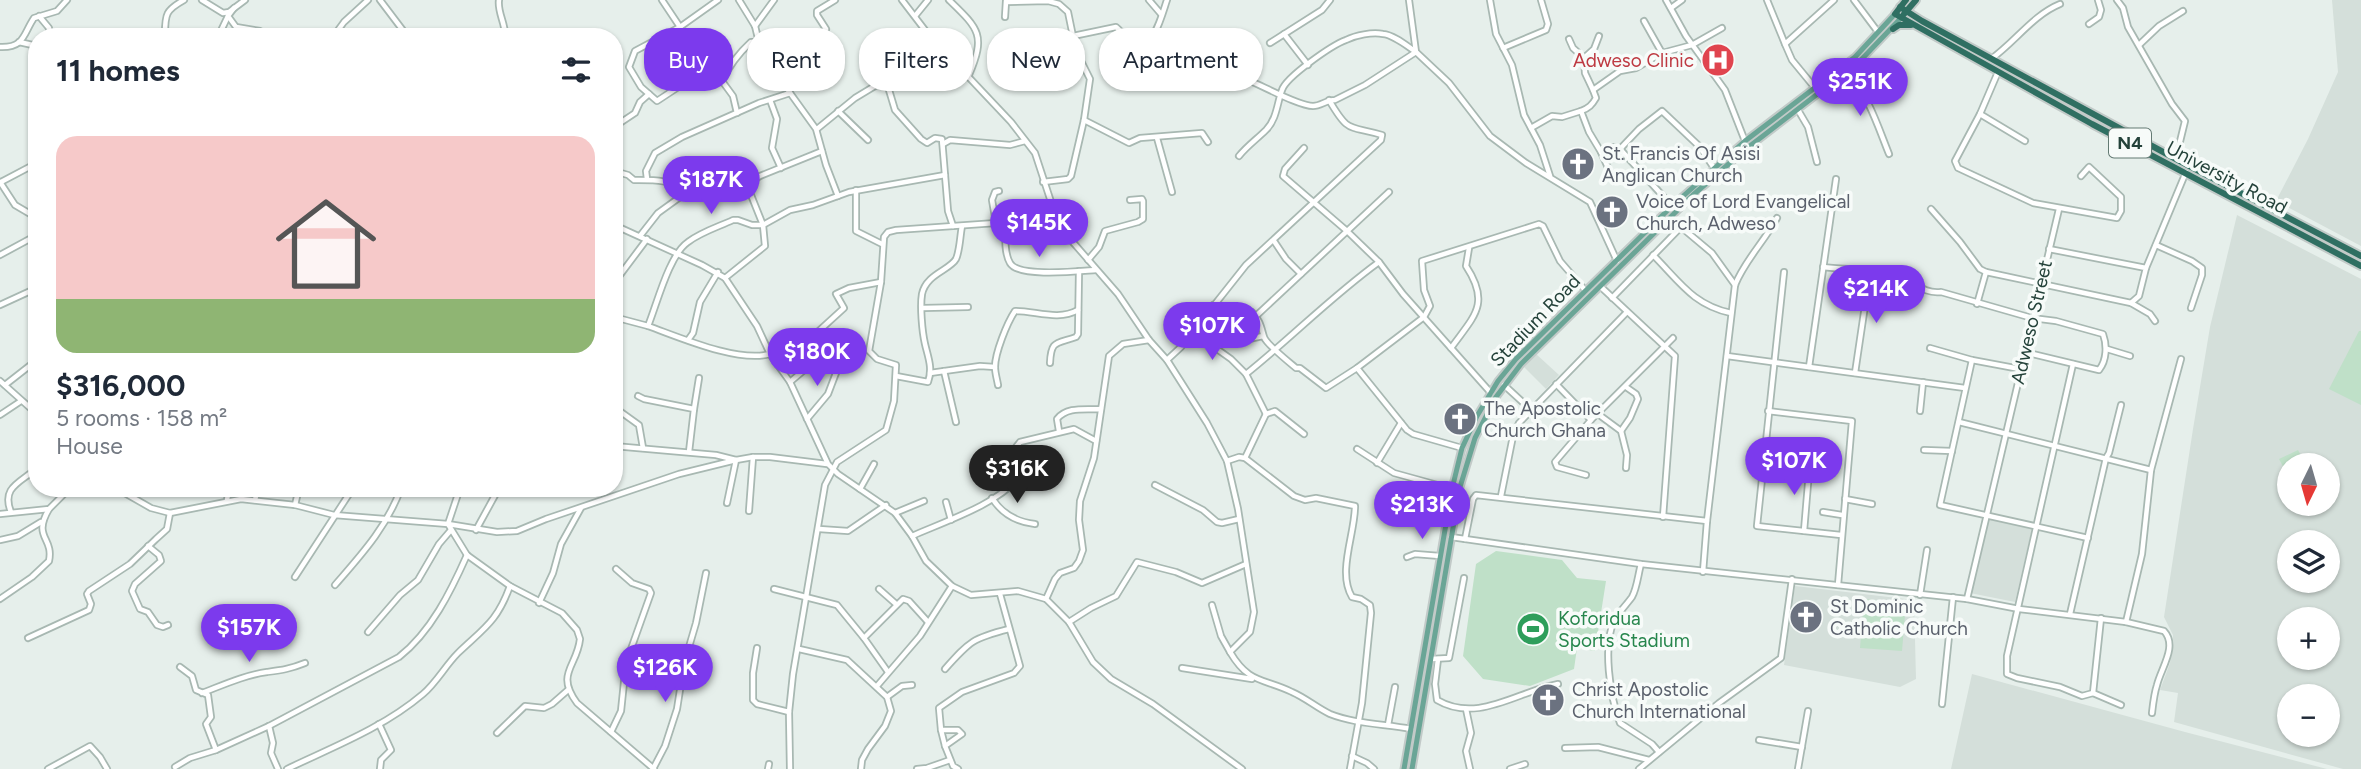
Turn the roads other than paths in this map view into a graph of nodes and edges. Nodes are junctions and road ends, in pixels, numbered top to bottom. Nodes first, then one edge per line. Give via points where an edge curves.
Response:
1 (67, 0) edge
2 (184, 0) edge
3 (202, 0) edge
4 (245, 0) edge
5 (368, 0) edge
6 (380, 0) edge
7 (499, 0) edge
8 (662, 0) edge
9 (717, 0) edge
10 (739, 0) edge
11 (774, 0) edge
12 (835, 0) edge
13 (902, 0) edge
14 (928, 0) edge
15 (949, 0) edge
16 (1149, 0) edge
17 (1167, 0) edge
18 (1330, 0) edge
19 (1409, 0) edge
20 (1490, 0) edge
21 (1541, 0) edge
22 (1666, 0) edge
23 (1682, 0) edge
24 (1768, 0) edge
25 (1833, 0) edge
26 (1854, 0) edge
27 (2098, 0) edge
28 (2118, 0) edge
29 (1006, 1) edge
30 (1912, 1) edge
31 (2060, 4) dead end
32 (234, 8) junction
33 (1671, 8) junction
34 (1903, 9) junction
35 (2183, 10) dead end
36 (1162, 15) junction
37 (39, 16) junction
38 (228, 16) junction
39 (915, 16) junction
40 (1898, 16) junction
41 (1005, 17) dead end
42 (1644, 21) dead end
43 (1922, 21) junction
44 (2089, 24) dead end
45 (1913, 25) junction
46 (755, 26) joint
47 (680, 27) junction
48 (1722, 27) dead end
49 (30, 28) edge
50 (49, 28) edge
51 (164, 28) edge
52 (222, 28) edge
53 (242, 28) edge
54 (340, 28) edge
55 (401, 28) edge
56 (506, 28) edge
57 (825, 28) edge
58 (925, 28) edge
59 (972, 28) edge
60 (1071, 28) edge
61 (973, 29) edge
62 (1893, 29) junction
63 (28, 32) edge
64 (1085, 33) edge
65 (1879, 33) junction
66 (1284, 34) junction
67 (1599, 36) dead end
68 (1569, 39) dead end
69 (19, 42) junction
70 (1270, 43) dead end
71 (28, 44) edge
72 (1786, 44) junction
73 (747, 45) edge
74 (1692, 45) junction
75 (2138, 45) junction
76 (0, 47) edge
77 (1503, 48) junction
78 (1416, 52) junction
79 (1662, 53) junction
80 (1584, 58) junction
81 (1991, 59) junction
82 (733, 62) edge
83 (973, 65) edge
84 (1308, 65) junction
85 (1085, 69) edge
86 (1846, 72) junction
87 (1998, 72) junction
88 (973, 81) edge
89 (1263, 86) edge
90 (1815, 88) junction
91 (1593, 90) junction
92 (672, 91) edge
93 (729, 91) edge
94 (868, 91) edge
95 (889, 91) edge
96 (790, 93) joint
97 (649, 94) junction
98 (1282, 94) junction
99 (770, 100) junction
100 (1329, 100) junction
101 (838, 110) junction
102 (1798, 110) junction
103 (1581, 111) junction
104 (737, 113) junction
105 (1980, 114) junction
106 (1084, 120) junction
107 (623, 121) edge
108 (1774, 124) junction
109 (1531, 128) junction
110 (816, 129) junction
111 (1157, 138) junction
112 (868, 140) dead end
113 (1026, 141) junction
114 (1745, 141) junction
115 (2025, 141) dead end
116 (1208, 142) dead end
117 (943, 144) junction
118 (1304, 148) dead end
119 (1620, 149) junction
120 (822, 151) junction
121 (1601, 152) junction
122 (1889, 154) dead end
123 (1239, 156) dead end
124 (2176, 159) junction
125 (1817, 162) dead end
126 (28, 167) edge
127 (781, 168) junction
128 (1714, 168) junction
129 (2186, 172) junction
130 (623, 174) edge
131 (944, 175) junction
132 (2081, 176) dead end
133 (1550, 178) junction
134 (648, 179) junction
135 (1836, 179) dead end
136 (1614, 181) dead end
137 (0, 182) edge
138 (711, 182) dead end
139 (1044, 182) junction
140 (856, 190) junction
141 (999, 191) dead end
142 (687, 192) junction
143 (1172, 192) dead end
144 (1389, 192) dead end
145 (838, 196) junction
146 (1130, 200) dead end
147 (1314, 204) junction
148 (1672, 206) junction
149 (1053, 208) junction
150 (1931, 209) dead end
151 (2059, 209) junction
152 (28, 213) edge
153 (1777, 218) dead end
154 (1006, 219) junction
155 (996, 223) junction
156 (762, 225) junction
157 (953, 226) junction
158 (962, 226) junction
159 (623, 229) edge
160 (1347, 231) junction
161 (640, 236) junction
162 (28, 238) edge
163 (647, 239) junction
164 (1274, 241) junction
165 (882, 244) junction
166 (2156, 245) junction
167 (1469, 248) junction
168 (2049, 249) junction
169 (676, 253) junction
170 (0, 255) edge
171 (1653, 255) junction
172 (2361, 256) edge
173 (1088, 260) junction
174 (1617, 261) junction
175 (1379, 262) junction
176 (2361, 266) edge
177 (1823, 267) junction
178 (2147, 268) junction
179 (1097, 270) junction
180 (623, 271) edge
181 (1079, 271) junction
182 (718, 272) junction
183 (1784, 272) dead end
184 (1870, 272) junction
185 (1986, 272) junction
186 (1301, 274) junction
187 (724, 278) junction
188 (881, 282) junction
189 (2041, 283) junction
190 (1735, 285) junction
191 (1601, 287) junction
192 (1585, 290) junction
193 (28, 292) edge
194 (1612, 298) junction
195 (2131, 303) junction
196 (1977, 304) junction
197 (0, 305) edge
198 (1213, 305) junction
199 (968, 307) dead end
200 (923, 308) junction
201 (2191, 308) dead end
202 (1078, 310) junction
203 (1627, 312) junction
204 (1731, 313) junction
205 (1256, 316) junction
206 (1424, 317) junction
207 (2032, 318) junction
208 (623, 319) edge
209 (2155, 321) dead end
210 (648, 326) junction
211 (1193, 332) junction
212 (1263, 336) junction
213 (1673, 338) dead end
214 (688, 340) junction
215 (1149, 340) junction
216 (1209, 344) junction
217 (1666, 345) junction
218 (1451, 348) junction
219 (1930, 348) dead end
220 (1276, 349) junction
221 (2107, 349) junction
222 (2024, 352) junction
223 (769, 354) junction
224 (1727, 356) junction
225 (2130, 356) dead end
226 (2181, 359) dead end
227 (1167, 360) junction
228 (1972, 360) junction
229 (1050, 363) dead end
230 (1774, 363) junction
231 (2073, 364) junction
232 (839, 365) dead end
233 (28, 366) edge
234 (995, 367) junction
235 (1809, 367) junction
236 (1357, 368) junction
237 (2020, 369) junction
238 (944, 370) junction
239 (930, 373) junction
240 (1855, 373) junction
241 (1246, 374) junction
242 (896, 376) junction
243 (699, 378) dead end
244 (790, 382) junction
245 (1923, 382) junction
246 (2, 383) edge
247 (1556, 384) junction
248 (998, 385) dead end
249 (1504, 385) junction
250 (1626, 387) junction
251 (1966, 388) junction
252 (1491, 393) junction
253 (638, 396) dead end
254 (21, 401) junction
255 (2121, 405) dead end
256 (28, 407) edge
257 (1101, 409) junction
258 (1530, 409) junction
259 (694, 410) junction
260 (1768, 411) junction
261 (1920, 411) dead end
262 (623, 413) edge
263 (1266, 414) junction
264 (1598, 414) junction
265 (0, 415) edge
266 (807, 419) junction
267 (1591, 420) junction
268 (956, 422) dead end
269 (1959, 422) junction
270 (1401, 423) junction
271 (1059, 431) junction
272 (1621, 431) junction
273 (1304, 434) dead end
274 (2005, 435) junction
275 (1096, 441) junction
276 (2055, 445) junction
277 (623, 447) edge
278 (643, 448) junction
279 (1462, 448) junction
280 (1357, 449) dead end
281 (1764, 450) junction
282 (1924, 450) dead end
283 (1952, 451) junction
284 (689, 452) junction
285 (753, 457) junction
286 (1245, 458) junction
287 (2105, 458) junction
288 (736, 460) junction
289 (1227, 460) junction
290 (1377, 463) junction
291 (874, 464) dead end
292 (830, 466) junction
293 (1626, 468) dead end
294 (2151, 470) junction
295 (28, 475) edge
296 (1586, 475) dead end
297 (1155, 485) dead end
298 (860, 489) junction
299 (1452, 489) junction
300 (623, 493) edge
301 (1501, 496) junction
302 (62, 497) edge
303 (132, 497) edge
304 (228, 497) edge
305 (256, 497) edge
306 (297, 497) edge
307 (347, 497) edge
308 (397, 497) edge
309 (457, 497) edge
310 (494, 497) edge
311 (611, 497) edge
312 (992, 498) junction
313 (1845, 499) junction
314 (227, 500) junction
315 (255, 500) junction
316 (924, 501) dead end
317 (946, 502) dead end
318 (727, 503) dead end
319 (1872, 504) dead end
320 (295, 505) junction
321 (886, 505) junction
322 (581, 507) junction
323 (49, 509) junction
324 (748, 511) dead end
325 (11, 512) junction
326 (1823, 512) dead end
327 (170, 513) junction
328 (895, 513) junction
329 (0, 514) edge
330 (334, 515) junction
331 (1842, 515) junction
332 (1985, 516) junction
333 (1663, 517) junction
334 (1240, 519) junction
335 (387, 520) junction
336 (951, 520) junction
337 (41, 521) junction
338 (1707, 521) junction
339 (448, 523) junction
340 (1035, 524) dead end
341 (2036, 526) junction
342 (819, 529) junction
343 (451, 530) junction
344 (476, 530) junction
345 (1804, 531) junction
346 (1841, 535) junction
347 (912, 536) junction
348 (1451, 537) junction
349 (2088, 538) junction
350 (1465, 539) junction
351 (0, 540) edge
352 (148, 546) junction
353 (1927, 550) dead end
354 (467, 555) junction
355 (1440, 556) junction
356 (1407, 557) dead end
357 (1246, 564) junction
358 (1641, 565) junction
359 (1439, 567) junction
360 (1447, 568) junction
361 (617, 569) dead end
362 (1703, 572) junction
363 (706, 573) dead end
364 (295, 577) dead end
365 (1464, 578) dead end
366 (1792, 579) junction
367 (334, 585) dead end
368 (1838, 585) junction
369 (510, 586) junction
370 (953, 586) junction
371 (774, 589) dead end
372 (879, 589) dead end
373 (1000, 594) junction
374 (1920, 595) junction
375 (1953, 597) junction
376 (806, 598) junction
377 (0, 599) edge
378 (1046, 599) junction
379 (1967, 599) junction
380 (539, 603) junction
381 (896, 604) junction
382 (1212, 605) dead end
383 (2019, 609) junction
384 (2070, 614) junction
385 (2101, 618) junction
386 (928, 622) junction
387 (1069, 622) junction
388 (2126, 622) junction
389 (168, 625) dead end
390 (1009, 629) junction
391 (368, 632) dead end
392 (28, 638) dead end
393 (864, 638) junction
394 (757, 648) dead end
395 (799, 649) junction
396 (1230, 652) junction
397 (1434, 659) junction
398 (305, 663) dead end
399 (180, 667) dead end
400 (1182, 668) dead end
401 (945, 669) dead end
402 (888, 672) junction
403 (1252, 679) junction
404 (1558, 684) dead end
405 (912, 685) dead end
406 (877, 686) junction
407 (1395, 687) dead end
408 (568, 690) junction
409 (202, 693) junction
410 (2093, 693) junction
411 (887, 697) junction
412 (1942, 704) dead end
413 (2121, 705) dead end
414 (1466, 709) junction
415 (1808, 711) dead end
416 (789, 712) junction
417 (2152, 713) dead end
418 (1357, 721) junction
419 (379, 724) junction
420 (1388, 725) junction
421 (270, 726) junction
422 (1412, 729) junction
423 (941, 730) junction
424 (611, 732) junction
425 (497, 733) dead end
426 (1759, 740) dead end
427 (946, 746) junction
428 (1802, 747) junction
429 (1565, 748) dead end
430 (216, 750) junction
431 (1659, 752) junction
432 (1352, 756) junction
433 (950, 760) junction
434 (1648, 760) junction
435 (1525, 764) dead end
436 (174, 767) dead end
437 (1405, 768) edge
438 (48, 769) edge
439 (107, 769) edge
440 (278, 769) edge
441 (287, 769) edge
442 (380, 769) edge
443 (653, 769) edge
444 (790, 769) edge
445 (862, 769) edge
446 (917, 769) edge
447 (958, 769) edge
448 (1242, 769) edge
449 (1350, 769) edge
450 (1374, 769) edge
451 (1412, 769) edge
452 (1470, 769) edge
453 (1510, 769) edge
454 (1639, 769) edge
455 (1798, 769) edge

1 - 37 street via 57,11
2 - 51 street via 165,16
3 - 32 street via 223,13
4 - 32 street
5 - 54 street
6 - 55 street
7 - 56 street
8 - 47 street
9 - 47 street
10 - 46 street
11 - 46 street
12 - 57 street via 817,11
13 - 39 street
14 - 39 street
15 - 59 street
16 - 36 street
17 - 36 street
18 - 66 street
19 - 78 street
20 - 77 street
21 - 77 street via 1546,30
22 - 33 street
23 - 33 street
24 - 72 street
25 - 72 street
26 - 65 street
27 - 44 street via 2099,17
28 - 75 street
29 - 41 street
29 - 60 street via 1059,4 1068,12
30 - 34 highway
30 - 43 highway via 1913,12
31 - 81 street via 2042,12
32 - 38 street
33 - 74 street
34 - 40 highway
34 - 43 highway, University Road / N4
35 - 75 street
36 - 64 street via 1143,45 1116,27
37 - 49 street
37 - 50 street
38 - 52 street
38 - 53 street
39 - 58 street
40 - 45 highway, University Road / N4
40 - 62 main road, Stadium Road
40 - 65 main road, Stadium Road
42 - 79 street
43 - 81 highway, University Road / N4
45 - 62 highway
45 - 87 highway, University Road / N4
47 - 97 street via 632,55 630,71
48 - 74 street
61 - 83 street via 979,52
62 - 86 main road, Stadium Road
63 - 69 street
65 - 90 main road, Stadium Road
66 - 70 street
66 - 84 street
67 - 80 street
68 - 80 street
69 - 71 street
69 - 76 street
72 - 90 street via 1792,60
73 - 82 street
74 - 79 street
74 - 114 street via 1726,90
75 - 124 street via 2185,121
77 - 109 street
78 - 84 street via 1388,35 1369,34 1347,39
78 - 100 street via 1365,85
78 - 133 street via 1449,83 1490,136
79 - 91 street via 1636,68 1620,71
80 - 91 street
81 - 124 highway, University Road / N4
84 - 98 street via 1288,80
85 - 106 street via 1090,79
86 - 102 main road, Stadium Road
86 - 122 street via 1856,81
87 - 105 street
87 - 129 highway, University Road / N4
88 - 113 street
89 - 98 street
90 - 108 main road, Stadium Road
91 - 103 street via 1593,104
92 - 97 street via 657,101
93 - 104 street
94 - 101 street
95 - 117 street via 895,110 920,139 927,143 938,137
96 - 99 street
96 - 110 street
97 - 107 street
98 - 100 street via 1313,106
98 - 123 street via 1269,127
99 - 104 street
99 - 127 street via 777,119 772,148
100 - 147 street via 1349,127 1382,137
101 - 110 street
101 - 112 street
102 - 108 main road, Stadium Road
102 - 125 street via 1808,127
103 - 109 street via 1552,116
103 - 121 street
104 - 134 street via 655,153 646,171
105 - 115 street
105 - 151 street via 1955,161 1958,169 2033,203
106 - 111 street via 1129,143
106 - 139 street via 1071,176
108 - 114 main road, Stadium Road
108 - 191 main road, Stadium Road via 1693,195
109 - 133 street
110 - 120 street
111 - 116 street via 1202,133
111 - 143 street
113 - 117 street via 1010,145 950,140
113 - 139 street
114 - 128 main road, Stadium Road
117 - 131 street
118 - 147 street via 1283,176
119 - 121 street
119 - 128 street via 1662,111 1699,146
119 - 148 street
120 - 127 street
120 - 145 street
121 - 136 street
124 - 172 highway, University Road / N4
126 - 137 street
127 - 156 street via 747,185
128 - 148 main road, Stadium Road
129 - 166 street
129 - 176 highway, University Road / N4
130 - 134 street via 634,180
131 - 140 street
131 - 157 street
132 - 151 street via 2086,168 2092,169 2121,197 2121,211 2116,218
133 - 174 street via 1590,202
134 - 142 street
135 - 177 street
137 - 152 street via 15,205
138 - 142 street
139 - 149 street
140 - 145 street
140 - 165 street via 856,231
141 - 155 street via 992,200
142 - 161 street via 658,213
144 - 160 street
145 - 156 street via 790,210
146 - 173 street via 1142,199 1143,219 1105,231
147 - 160 street
147 - 164 street
148 - 174 main road, Stadium Road
149 - 154 street
149 - 173 street
150 - 185 street
151 - 168 street, Adweso Street
153 - 190 street
154 - 155 street
154 - 181 street via 1007,250 1014,267
155 - 158 street
156 - 169 street via 733,220 697,236
156 - 187 street via 766,241 762,250
157 - 158 street
157 - 165 street via 888,232
158 - 200 street via 957,256 927,285 922,293
159 - 161 street
160 - 175 street
160 - 186 street
161 - 163 street
162 - 170 street
163 - 169 street
163 - 180 street
164 - 186 street
164 - 198 street via 1246,265
165 - 188 street
166 - 178 street
166 - 201 street via 2202,268
167 - 192 street via 1539,224 1560,261
167 - 206 street via 1422,261 1430,306
167 - 218 street via 1466,266 1478,284 1477,312
168 - 178 street
168 - 189 street, Adweso Street
169 - 182 street
169 - 210 street
171 - 190 street via 1683,227 1712,253
171 - 194 street
171 - 204 street via 1700,302
173 - 179 street
174 - 192 main road, Stadium Road
175 - 206 street
175 - 220 street
177 - 184 street
177 - 235 street
178 - 195 street via 2139,296
179 - 181 street
179 - 215 street
181 - 202 street
182 - 187 street
182 - 214 street via 700,302
183 - 230 street
184 - 196 street via 1900,276 1926,292
184 - 240 street
185 - 189 street
185 - 196 street
186 - 205 street
187 - 223 street via 757,326
188 - 242 street via 869,351 896,365
188 - 244 street via 836,294 844,308 810,339 803,371
189 - 195 street
189 - 207 street, Adweso Street
190 - 204 street
191 - 194 street
191 - 249 main road, Stadium Road
192 - 252 main road, Stadium Road via 1516,359
193 - 197 street
194 - 203 street
195 - 209 street
196 - 207 street
198 - 205 street via 1227,317 1246,311
198 - 211 street
199 - 200 street
200 - 239 street
202 - 229 street via 1078,334 1053,344
202 - 234 street via 1069,315 1015,311
203 - 217 street
203 - 247 street
204 - 224 street
205 - 212 street
206 - 218 street
206 - 236 street
207 - 221 street via 2103,334
207 - 222 street, Adweso Street
208 - 210 street
210 - 214 street
211 - 216 street
211 - 227 street
212 - 216 street via 1218,339
212 - 220 street
213 - 217 street
214 - 223 street via 746,355
215 - 227 street
215 - 257 street via 1122,344 1109,356
216 - 241 street
217 - 250 street
217 - 333 street via 1676,360
218 - 252 street
219 - 228 street
220 - 236 street via 1326,388
220 - 241 street
221 - 225 street
221 - 231 street via 2099,370
222 - 231 street
222 - 237 street, Adweso Street
223 - 244 street
224 - 230 street
224 - 338 street
226 - 294 street
227 - 289 street
228 - 237 street
228 - 251 street
230 - 235 street
230 - 260 street
231 - 276 street
232 - 266 street via 828,394
233 - 246 street
234 - 238 street
234 - 248 street
235 - 240 street
236 - 270 street
237 - 274 street, Adweso Street
238 - 239 street
238 - 268 street
239 - 242 street via 926,383
240 - 245 street
241 - 263 street
242 - 292 street via 886,430
243 - 259 street
244 - 266 street
245 - 251 street
245 - 261 street
246 - 254 street
247 - 258 street
247 - 267 street
249 - 258 street
249 - 348 main road, Stadium Road via 1470,450
250 - 264 street
250 - 272 street via 1638,399
251 - 269 street
252 - 279 main road, Stadium Road
253 - 259 street
254 - 256 street
254 - 265 street
255 - 287 street
257 - 271 street via 1062,414 1057,419
257 - 275 street
258 - 301 street via 1513,436
259 - 284 street
260 - 281 street
260 - 313 street via 1852,421
262 - 278 street via 639,425
263 - 273 street via 1275,411
263 - 286 street
264 - 267 street
264 - 272 street
266 - 292 street
267 - 296 street via 1555,462 1557,467
269 - 274 street
269 - 283 street
270 - 279 street via 1413,434
270 - 290 street
271 - 275 street via 1074,429
271 - 312 street via 1017,444 1018,477
272 - 293 street
274 - 276 street
274 - 332 street, Adweso Street
275 - 378 street via 1080,501 1083,550 1074,568 1060,573
276 - 287 street
276 - 341 street
277 - 278 street
278 - 284 street
279 - 299 main road, Stadium Road
280 - 290 street
281 - 345 street via 1808,461
281 - 345 street via 1757,526
282 - 283 street
283 - 332 street via 1940,505
284 - 288 street
285 - 288 street
285 - 292 street
285 - 324 street
286 - 289 street
286 - 418 street via 1294,496 1355,506 1347,586 1352,597 1370,605 1371,613
287 - 294 street
287 - 349 street
288 - 300 street
288 - 318 street
289 - 334 street
290 - 299 street via 1401,476
291 - 298 street
292 - 298 street
292 - 342 street
294 - 388 street via 2142,554
295 - 325 street via 9,491
297 - 334 street via 1217,522
298 - 321 street
299 - 355 main road, Stadium Road
301 - 333 street
301 - 350 street via 1473,497
302 - 323 street
303 - 327 street
304 - 314 street
305 - 315 street
306 - 320 street
307 - 330 street
308 - 335 street
309 - 339 street
310 - 344 street
311 - 322 street
312 - 336 street
312 - 340 street via 1001,511
313 - 319 street
313 - 331 street
314 - 315 street
314 - 327 street
315 - 320 street
316 - 328 street
317 - 336 street
320 - 330 street
321 - 328 street
321 - 342 street via 848,531
322 - 344 street via 517,531
322 - 380 street
323 - 325 street
323 - 337 street
325 - 329 street
326 - 331 street
327 - 352 street via 167,529
328 - 347 street
330 - 335 street
330 - 364 street
331 - 346 street
332 - 341 street
332 - 379 street, Adweso Street
333 - 338 street
334 - 357 street
335 - 339 street
335 - 367 street
336 - 347 street
337 - 351 street via 18,537
337 - 377 street via 50,547 49,561
338 - 362 street
339 - 343 street
339 - 344 street
341 - 349 street
341 - 383 street
342 - 376 street
343 - 354 street
343 - 391 street via 418,580
345 - 346 street
346 - 368 street
347 - 370 street via 926,561
348 - 350 street
348 - 360 main road, Stadium Road
349 - 384 street
350 - 358 street
352 - 389 street via 161,561 132,590 140,609 157,625
352 - 392 street via 89,591 89,610
353 - 374 street
354 - 369 street
354 - 421 street via 453,587 406,652
355 - 356 street
355 - 359 main road, Stadium Road
357 - 387 street via 1202,583 1137,562 1116,596
357 - 396 street via 1253,621 1250,632
358 - 362 street
358 - 431 street via 1632,597 1612,630 1610,681 1620,723
359 - 360 main road
359 - 422 main road, Stadium Road
360 - 397 main road, Stadium Road
361 - 424 street via 651,593 626,663 621,711
362 - 366 street
363 - 443 street via 677,709
365 - 397 street via 1449,658
366 - 368 street
366 - 431 street via 1781,658
368 - 374 street
369 - 380 street
369 - 419 street via 495,619 459,652 432,686
370 - 373 street via 971,595
370 - 386 street
371 - 376 street
372 - 381 street
373 - 378 street via 1018,591
373 - 390 street
374 - 375 street
375 - 379 street
375 - 412 street
376 - 393 street via 837,605
376 - 395 street
378 - 387 street
379 - 383 street
380 - 408 street via 562,613 580,635 580,646 568,670
381 - 386 street via 906,599
381 - 393 street
382 - 396 street
383 - 384 street
383 - 410 street via 2007,674 2082,696
384 - 385 street
385 - 388 street
385 - 410 street
386 - 402 street
387 - 448 street via 1093,662 1111,679
388 - 417 street via 2168,636 2167,659
390 - 401 street via 971,642
390 - 423 street via 1018,670 942,705
393 - 402 street
394 - 416 street via 753,700
395 - 406 street via 847,660
395 - 416 street
396 - 403 street
397 - 414 street via 1437,700
397 - 451 main road, Stadium Road
398 - 409 street
399 - 409 street
400 - 403 street
402 - 406 street
403 - 418 street via 1272,683 1333,715
404 - 414 street via 1490,707
405 - 411 street
406 - 411 street
407 - 420 street
408 - 424 street
408 - 425 street via 544,708 525,706
409 - 430 street via 208,695 211,717 206,724
410 - 413 street
411 - 445 street via 891,711 862,760
414 - 452 street
415 - 428 street
416 - 444 street
418 - 420 street
418 - 432 street
419 - 441 street
419 - 442 street via 391,750 381,760
420 - 422 street
421 - 430 street
421 - 440 street via 271,753
422 - 437 main road, Stadium Road
423 - 427 street
423 - 427 street via 962,734
424 - 443 street
426 - 428 street
427 - 433 street
428 - 455 street
429 - 434 street via 1598,747
430 - 436 street
431 - 434 street
432 - 449 street
432 - 450 street
433 - 446 street
433 - 447 street
434 - 454 street
435 - 453 street
437 - 451 main road
438 - 439 street via 90,746

